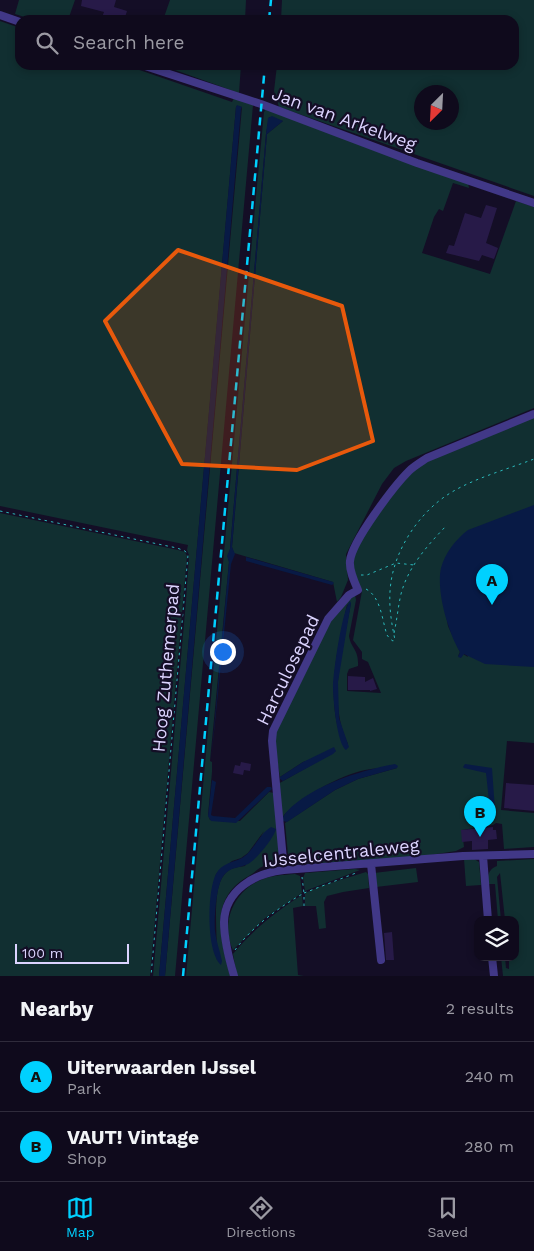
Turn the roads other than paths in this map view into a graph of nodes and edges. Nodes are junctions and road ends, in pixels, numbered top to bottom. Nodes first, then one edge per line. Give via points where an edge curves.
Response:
1 (0, 15) edge
2 (15, 20) edge
3 (157, 70) edge
4 (534, 203) edge
5 (534, 414) edge
6 (534, 854) edge
7 (482, 856) junction
8 (371, 864) junction
9 (284, 870) junction
10 (488, 916) edge
11 (381, 960) dead end
12 (492, 961) edge
13 (234, 976) edge
14 (494, 976) edge

1 - 2 street
3 - 4 street, Jan van Arkelweg
5 - 9 street, Harculosepad via 428,458 412,468 361,537 350,560 358,590 349,595 328,619 273,731
6 - 7 street, IJsselcentraleweg
7 - 8 street, IJsselcentraleweg
7 - 10 street
8 - 9 street, IJsselcentraleweg
8 - 11 street
9 - 13 street, IJsselcentraleweg via 262,873 240,887 232,898 224,921
12 - 14 street

